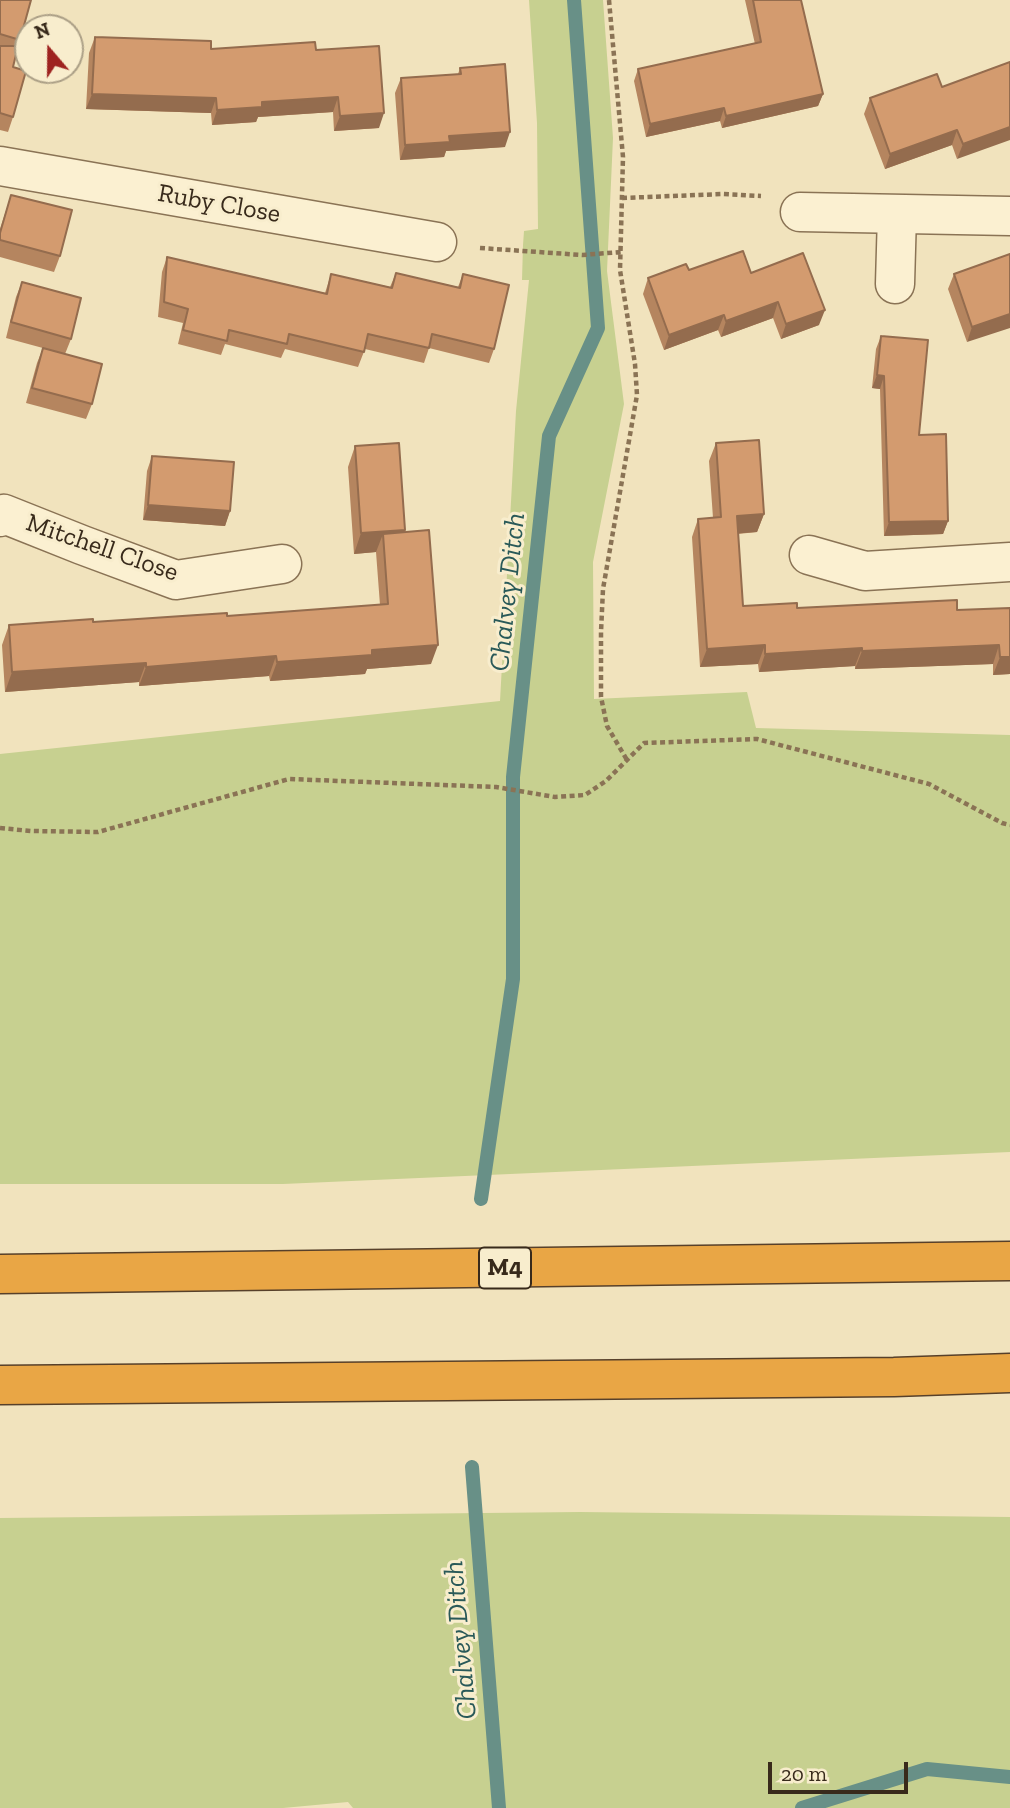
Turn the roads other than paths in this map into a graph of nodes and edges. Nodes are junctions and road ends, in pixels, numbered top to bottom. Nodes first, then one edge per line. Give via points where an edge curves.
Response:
1 (0, 166) edge
2 (800, 212) road end
3 (897, 214) junction
4 (1010, 216) edge
5 (437, 242) road end
6 (895, 284) dead end
7 (1, 511) edge
8 (809, 555) dead end
9 (1010, 562) edge
10 (282, 564) dead end
11 (1010, 1261) edge
12 (0, 1274) edge
13 (1010, 1373) edge
14 (894, 1377) junction
15 (0, 1385) edge
16 (1010, 1390) edge

1 - 5 street, Ruby Close
2 - 3 street
3 - 4 street
3 - 6 street
7 - 10 street, Mitchell Close via 176,580
8 - 9 street via 865,571
11 - 12 highway, M4
13 - 14 highway
14 - 15 highway
14 - 16 highway

